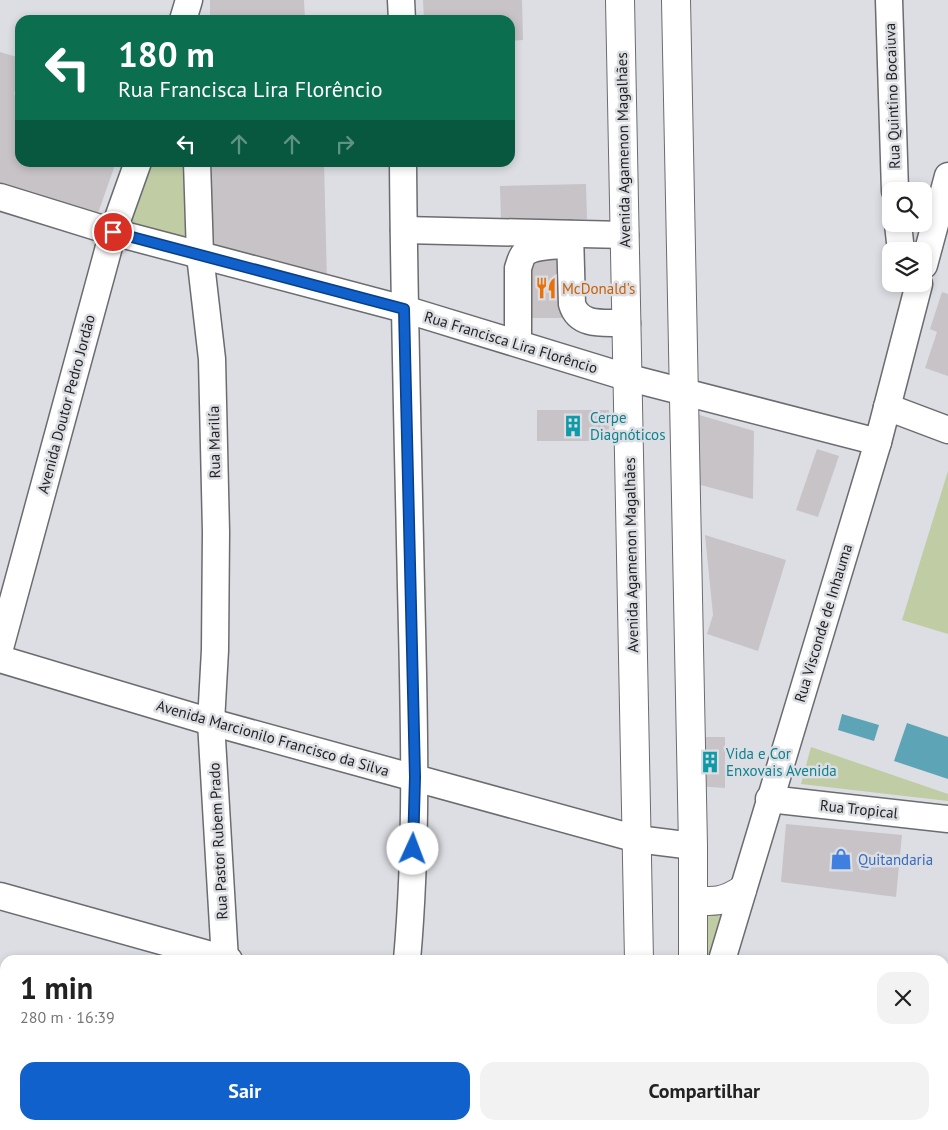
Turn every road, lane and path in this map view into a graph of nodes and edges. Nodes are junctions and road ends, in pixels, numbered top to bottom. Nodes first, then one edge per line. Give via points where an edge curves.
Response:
1 (191, 0) edge
2 (401, 0) edge
3 (620, 0) edge
4 (676, 0) edge
5 (889, 0) edge
6 (185, 15) edge
7 (192, 15) edge
8 (402, 15) edge
9 (136, 167) edge
10 (198, 167) edge
11 (403, 167) edge
12 (947, 180) edge
13 (895, 182) edge
14 (0, 197) edge
15 (404, 230) junction
16 (113, 232) junction
17 (625, 235) junction
18 (570, 239) junction
19 (930, 242) edge
20 (200, 255) junction
21 (905, 292) edge
22 (917, 292) edge
23 (404, 309) junction
24 (627, 323) junction
25 (908, 324) junction
26 (518, 343) junction
27 (626, 377) junction
28 (684, 393) junction
29 (887, 407) junction
30 (948, 430) edge
31 (878, 442) junction
32 (0, 648) edge
33 (0, 659) edge
34 (211, 722) junction
35 (415, 777) junction
36 (769, 799) junction
37 (948, 819) edge
38 (637, 839) junction
39 (693, 846) junction
40 (742, 890) junction
41 (0, 896) edge
42 (693, 900) junction
43 (208, 955) edge
44 (226, 955) edge
45 (407, 955) edge
46 (639, 955) edge
47 (693, 955) edge
48 (723, 955) edge

1 - 6 street
1 - 7 street
2 - 8 street
3 - 17 main road, Avenida Agamenon Magalhães
4 - 28 main road
5 - 13 street, Rua Quintino Bocaiuva
9 - 16 street, Avenida Doutor Pedro Jordão
10 - 20 street, Rua Marilía
11 - 15 street
12 - 19 street
14 - 16 street, Rua Francisca Lira Florêncio
15 - 18 street
15 - 23 street
16 - 20 street, Rua Francisca Lira Florêncio
16 - 32 street, Avenida Doutor Pedro Jordão
17 - 18 street
17 - 24 main road, Avenida Agamenon Magalhães
18 - 24 street via 574,312 591,322
18 - 26 street via 532,249 521,259 518,268
20 - 23 street, Rua Francisca Lira Florêncio
20 - 34 street, Rua Marilía via 212,359 216,552
21 - 25 street
22 - 25 street, Rua Visconde de Inhauma
23 - 26 street, Rua Francisca Lira Florêncio
23 - 35 street
24 - 27 main road, Avenida Agamenon Magalhães
25 - 29 street, Rua Visconde de Inhauma
26 - 27 street, Rua Francisca Lira Florêncio
27 - 28 street, Rua Francisca Lira Florêncio
27 - 38 main road, Avenida Agamenon Magalhães
28 - 31 street, Rua Francisca Lira Florêncio
28 - 39 main road
29 - 30 street
29 - 31 street, Rua Visconde de Inhauma
31 - 36 street, Rua Visconde de Inhauma
33 - 34 street, Avenida Marcionilo Francisco da Silva
34 - 35 street, Avenida Marcionilo Francisco da Silva
34 - 44 street, Rua Pastor Rubem Prado
35 - 38 street, Avenida Marcionilo Francisco da Silva
35 - 45 street via 412,905
36 - 37 street, Rua Tropical
36 - 40 street, Rua Visconde de Inhauma
38 - 39 street, Avenida Marcionilo Francisco da Silva
38 - 46 main road, Avenida Agamenon Magalhães
39 - 42 main road
40 - 42 main road via 721,901
40 - 48 street, Rua Visconde de Inhauma
41 - 43 street
42 - 47 main road

